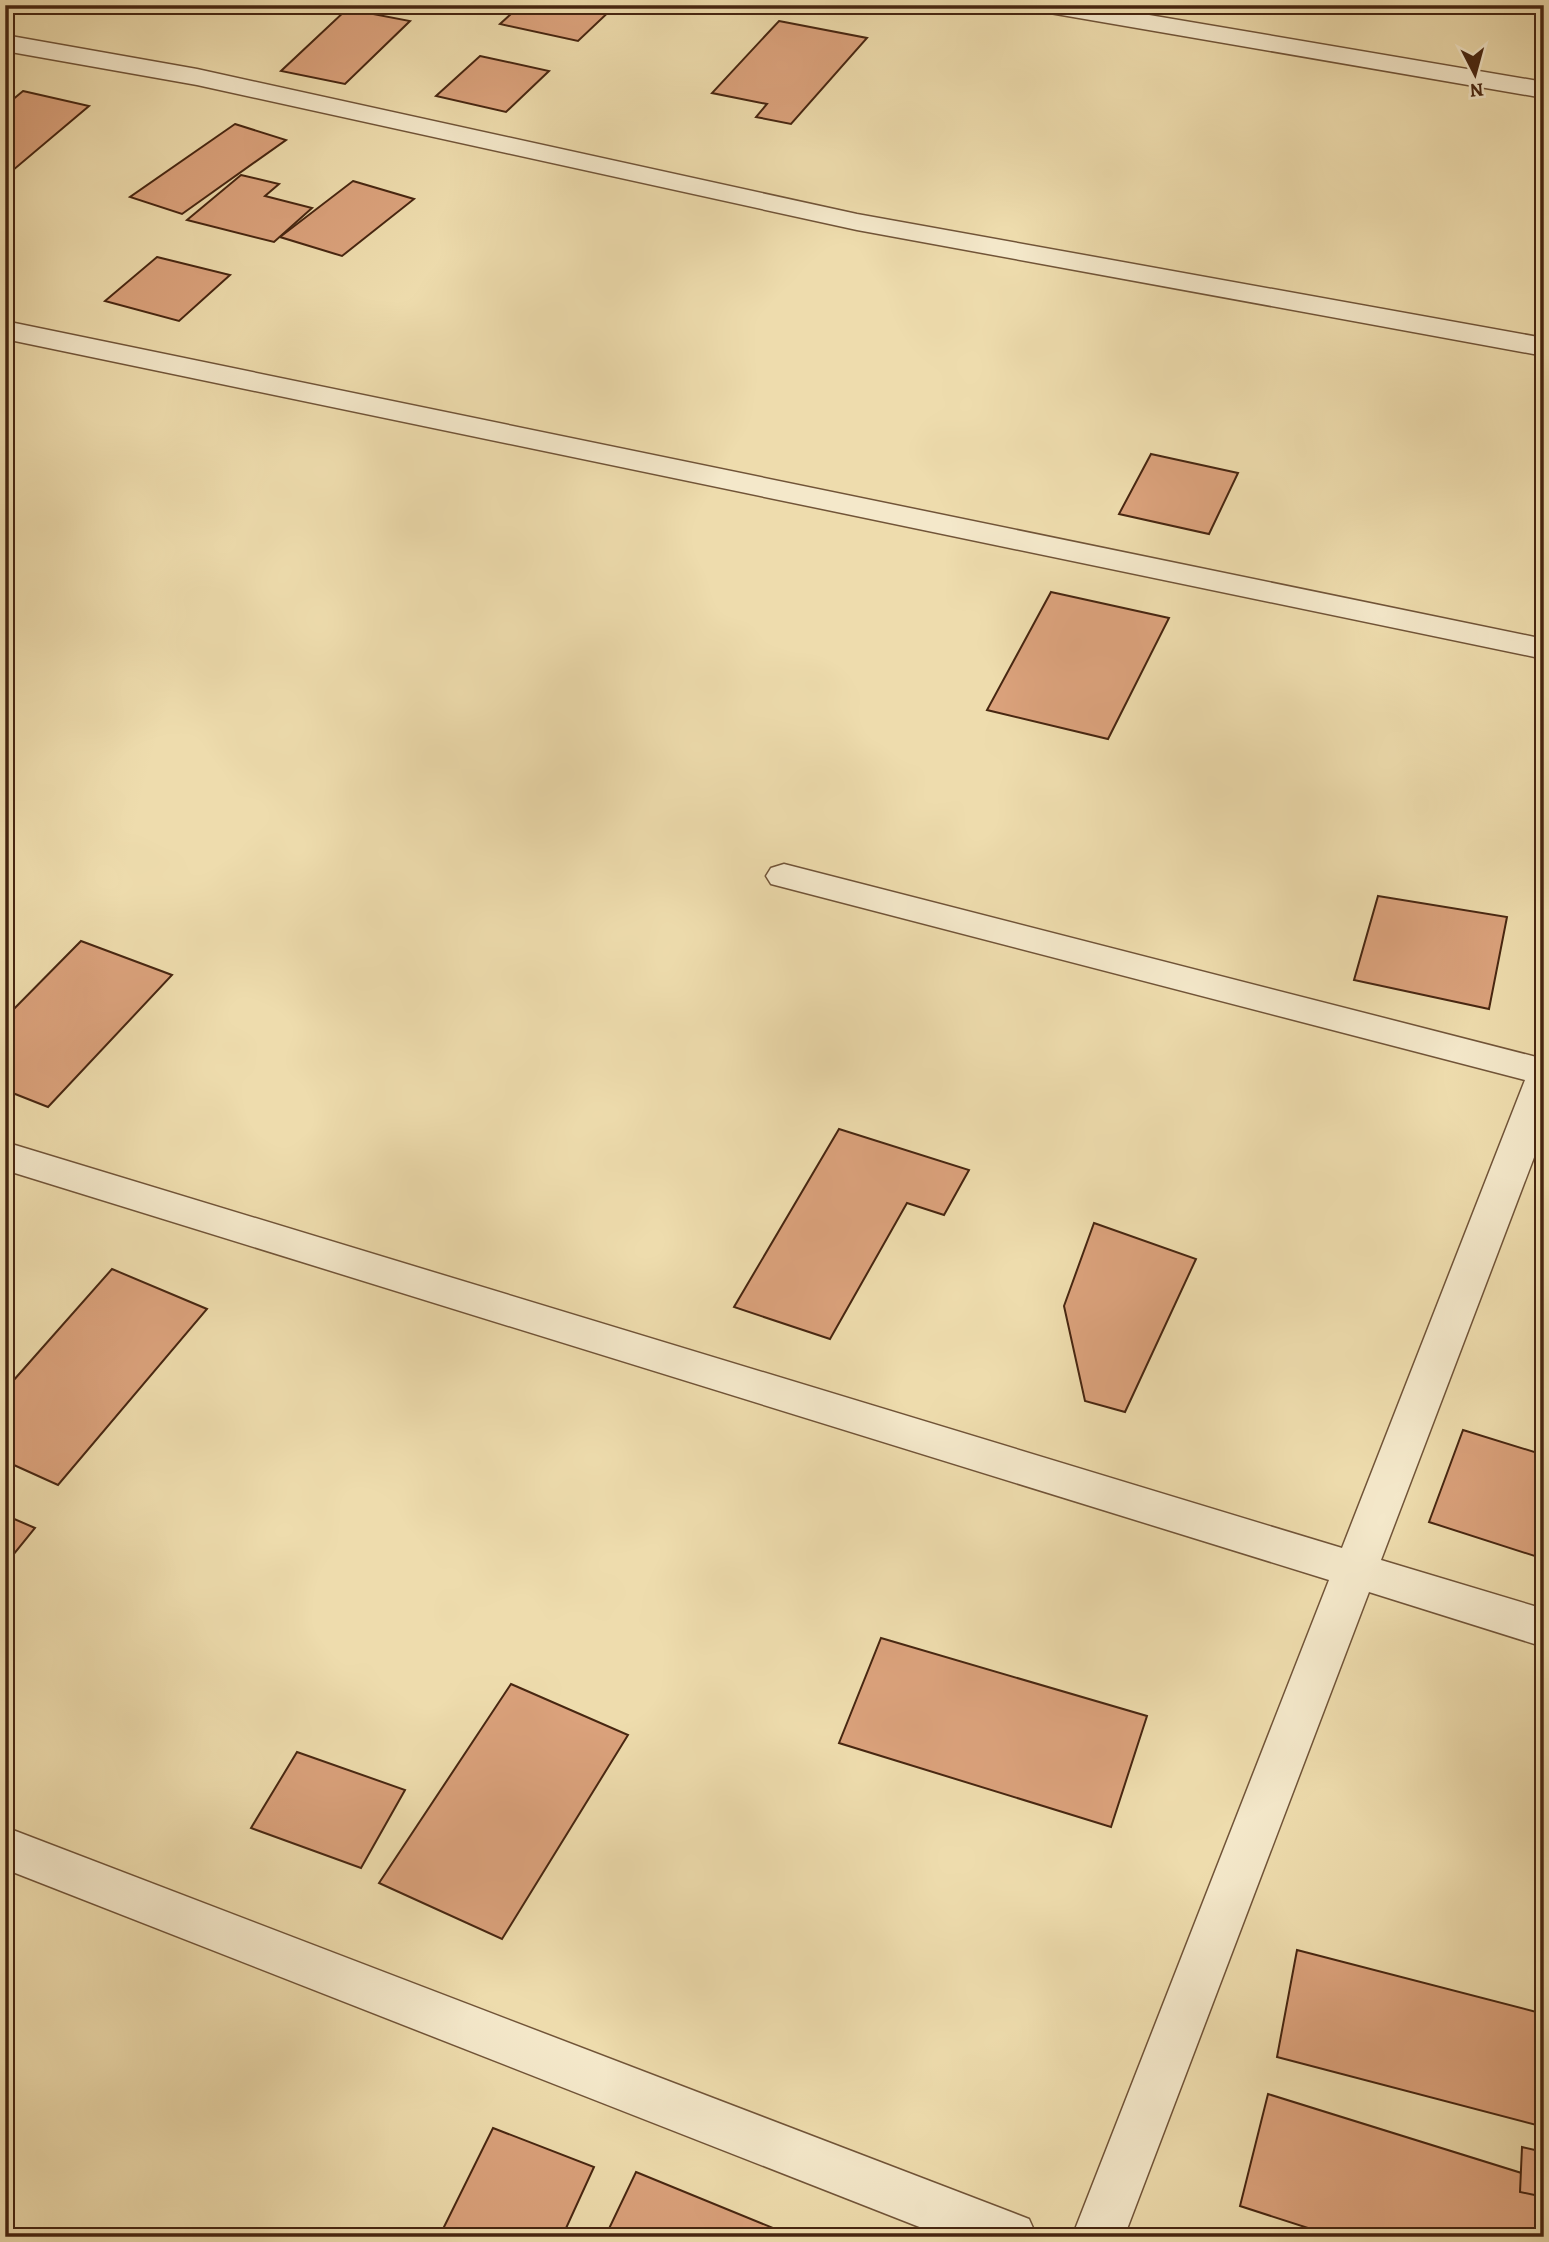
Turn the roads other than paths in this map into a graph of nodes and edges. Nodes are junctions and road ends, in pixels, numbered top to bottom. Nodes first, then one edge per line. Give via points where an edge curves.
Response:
1 (1044, 5) edge
2 (5, 43) edge
3 (1544, 90) edge
4 (5, 330) edge
5 (1544, 347) edge
6 (1544, 649) edge
7 (784, 876) dead end
8 (1544, 1072) edge
9 (1544, 1080) edge
10 (5, 1156) edge
11 (1355, 1569) junction
12 (1544, 1628) edge
13 (5, 1848) edge
14 (1011, 2237) edge
15 (1098, 2237) edge

1 - 3 street
2 - 5 street via 197,77 857,222
4 - 6 street
7 - 8 street
9 - 11 street
10 - 11 street
11 - 12 street
11 - 15 street
13 - 14 street

